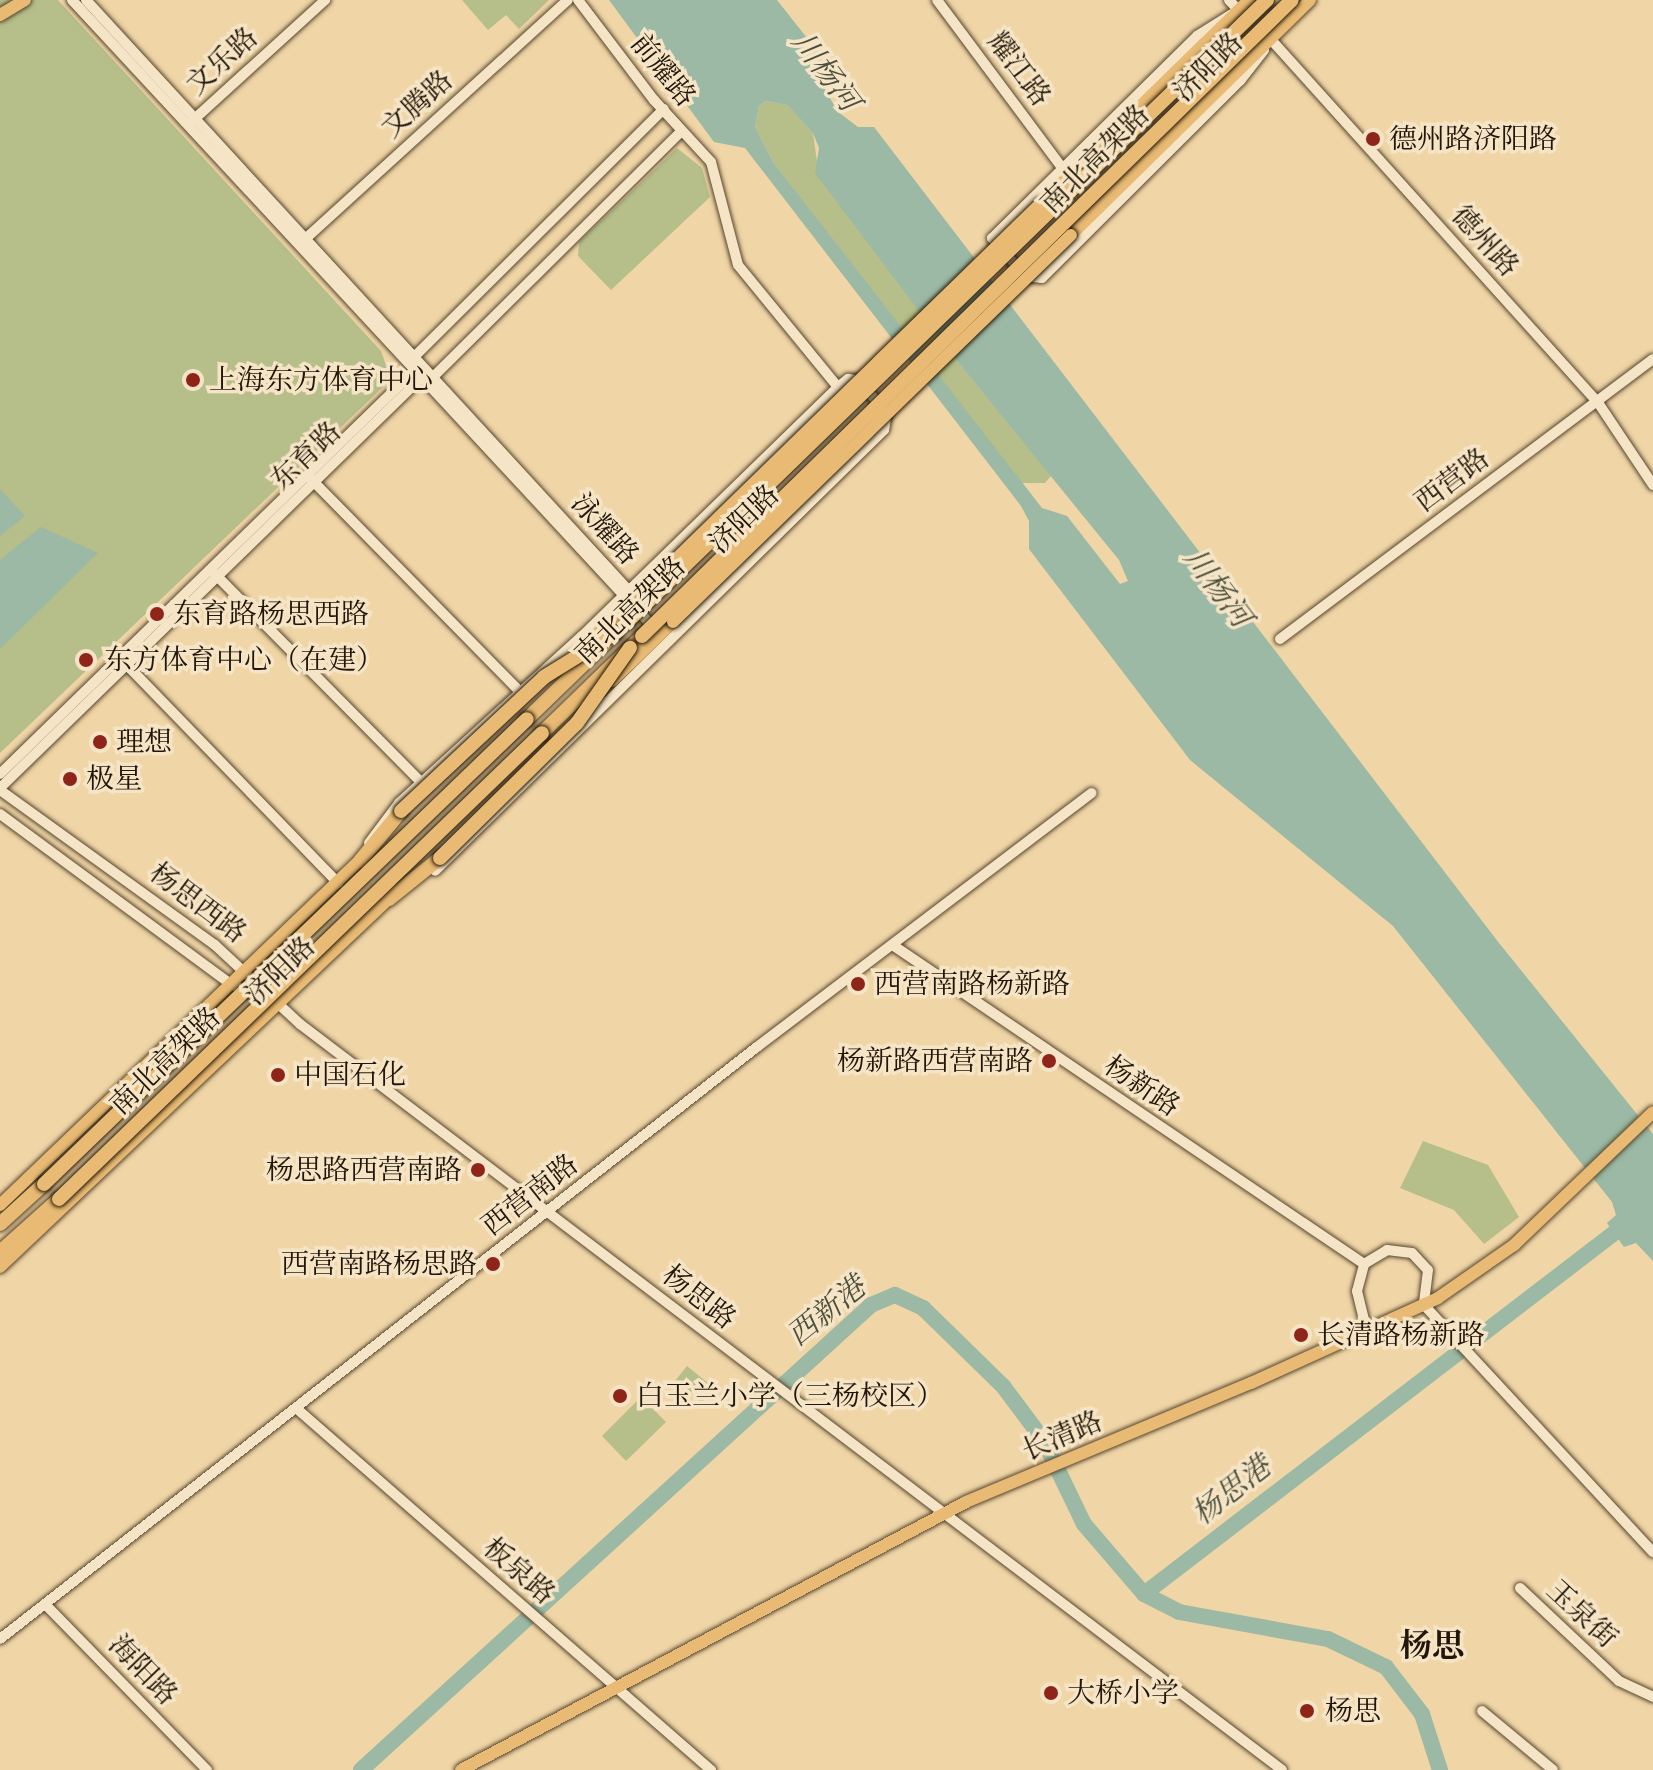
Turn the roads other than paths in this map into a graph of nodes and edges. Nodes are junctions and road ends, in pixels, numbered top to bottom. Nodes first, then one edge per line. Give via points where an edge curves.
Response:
1 (25, 0) edge
2 (72, 0) edge
3 (86, 0) edge
4 (325, 0) edge
5 (568, 0) edge
6 (578, 0) edge
7 (937, 0) edge
8 (1267, 0) edge
9 (1292, 0) edge
10 (1310, 0) edge
11 (1242, 2) edge
12 (0, 15) edge
13 (1271, 38) junction
14 (664, 109) junction
15 (191, 122) junction
16 (682, 131) junction
17 (1062, 168) junction
18 (302, 242) junction
19 (414, 357) junction
20 (1653, 359) edge
21 (417, 374) junction
22 (433, 377) junction
23 (838, 387) junction
24 (1597, 401) junction
25 (310, 479) junction
26 (1653, 485) edge
27 (214, 573) junction
28 (631, 596) junction
29 (615, 633) junction
30 (661, 634) junction
31 (1280, 639) dead end
32 (630, 648) junction
33 (123, 662) junction
34 (518, 690) junction
35 (0, 774) edge
36 (421, 782) junction
37 (0, 789) edge
38 (1092, 793) dead end
39 (0, 814) edge
40 (360, 861) junction
41 (338, 883) junction
42 (389, 899) junction
43 (894, 946) junction
44 (246, 970) junction
45 (231, 984) junction
46 (278, 1007) junction
47 (1653, 1112) edge
48 (0, 1205) edge
49 (547, 1212) junction
50 (0, 1224) edge
51 (0, 1252) edge
52 (1364, 1264) junction
53 (0, 1267) edge
54 (1424, 1305) junction
55 (1367, 1332) junction
56 (296, 1408) junction
57 (944, 1513) junction
58 (1653, 1552) edge
59 (1520, 1588) dead end
60 (45, 1604) junction
61 (0, 1639) edge
62 (616, 1687) junction
63 (1653, 1697) edge
64 (1482, 1711) dead end
65 (207, 1770) edge
66 (461, 1770) edge
67 (711, 1770) edge
68 (1282, 1770) edge
69 (1553, 1770) edge

1 - 12 main road
2 - 15 street, 泳耀路
3 - 15 street, 泳耀路
4 - 15 street, 文乐路
5 - 18 street, 文腾路
6 - 14 street, 前耀路
7 - 17 street, 耀江路
8 - 29 highway, 南北高架路, bridge
9 - 32 highway, 南北高架路, bridge
10 - 13 main road, 济阳路
11 - 13 street, 德州路
11 - 17 street via 1197,36
11 - 28 main road, 济阳路, bridge
13 - 17 street via 1240,81 1042,278 1033,280 992,238
13 - 24 street, 德州路
13 - 30 main road, 济阳路, bridge
14 - 16 street, 前耀路
14 - 19 street
15 - 18 street, 泳耀路
16 - 22 street
16 - 23 street, 前耀路 via 699,145 716,174 738,265
18 - 19 street, 泳耀路
18 - 21 street, 泳耀路
19 - 21 street
19 - 22 street, 泳耀路
20 - 24 street, 西营路
21 - 22 street
21 - 25 street, 东育路
21 - 28 street, 泳耀路
22 - 28 street, 泳耀路
23 - 28 street
23 - 42 street via 848,379 857,380 887,412 884,430 446,862
24 - 26 street, 德州路
24 - 31 street, 西营路
25 - 27 street, 东育路
25 - 34 street
27 - 33 street, 东育路
27 - 36 street
28 - 30 street, 泳耀路
28 - 34 street
28 - 40 main road, 济阳路
29 - 40 highway, bridge via 544,677 401,811
29 - 50 highway, 南北高架路, bridge
30 - 42 main road, 济阳路
32 - 42 highway, bridge via 577,723 440,858
32 - 51 highway, 南北高架路, bridge
33 - 35 street, 东育路
33 - 37 street, 东育路
33 - 41 street
34 - 36 street
36 - 40 street via 386,815
37 - 44 street, 杨思西路 via 52,822
38 - 43 street, 西营南路
39 - 45 street, 杨思西路
40 - 41 main road, 济阳路
41 - 44 main road, 济阳路
42 - 46 main road, 济阳路
43 - 49 street, 西营南路
43 - 52 street, 杨新路
44 - 45 main road, 济阳路
44 - 46 street, 杨思西路
45 - 46 street, 杨思西路
45 - 48 main road, 济阳路
46 - 49 street, 杨思路
46 - 53 main road, 济阳路
47 - 54 main road, 长清路 via 1514,1245
49 - 56 street, 西营南路
49 - 57 street, 杨思路
52 - 54 street via 1387,1250 1412,1253 1428,1270
52 - 55 street via 1357,1291
54 - 55 main road, 长清路
54 - 58 street
55 - 57 main road, 长清路
56 - 60 street, 西营南路
56 - 62 street, 板泉路
57 - 62 main road, 长清路
57 - 68 street, 杨思路
59 - 63 street, 玉泉街 via 1619,1681
60 - 61 street, 西营南路
60 - 65 street, 海阳路
62 - 66 main road, 长清路
62 - 67 street, 板泉路
64 - 69 street

